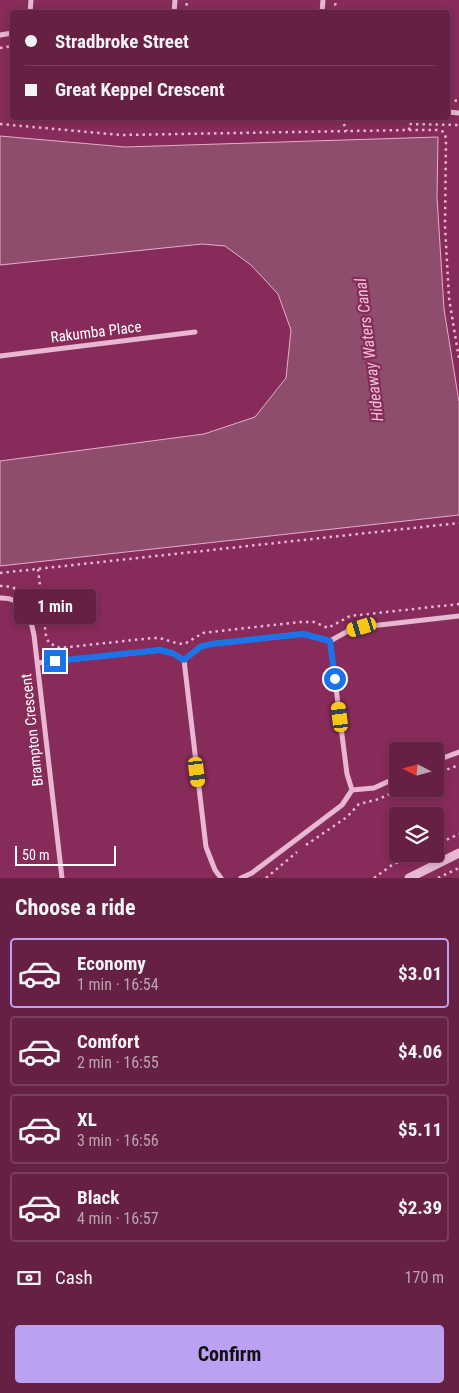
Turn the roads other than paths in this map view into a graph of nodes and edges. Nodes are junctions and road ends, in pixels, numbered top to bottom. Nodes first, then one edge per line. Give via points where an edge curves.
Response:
1 (195, 332) dead end
2 (0, 356) edge
3 (0, 598) edge
4 (459, 616) edge
5 (330, 641) junction
6 (184, 660) junction
7 (38, 662) junction
8 (459, 752) edge
9 (444, 757) edge
10 (389, 781) edge
11 (352, 790) junction
12 (459, 853) edge
13 (62, 878) edge
14 (220, 878) edge
15 (241, 878) edge
16 (409, 878) edge

1 - 2 street, Rakumba Place
3 - 7 street, Brampton Crescent via 21,604 30,616
4 - 5 street via 362,627
5 - 6 street via 303,634 211,644 200,647
5 - 11 street via 347,774
6 - 7 street via 160,650
6 - 14 street via 206,846
7 - 13 street, Brampton Crescent
8 - 9 street
10 - 11 street via 374,788
11 - 15 street via 342,805
12 - 16 street

